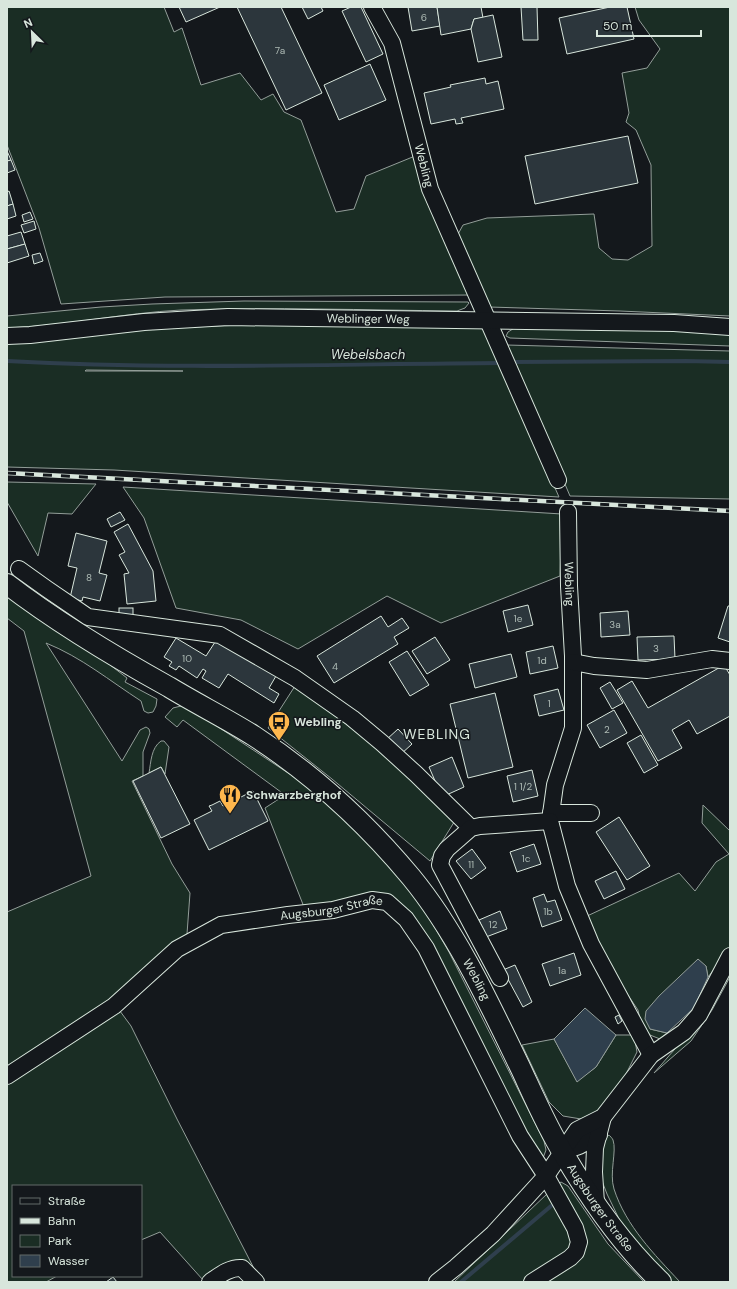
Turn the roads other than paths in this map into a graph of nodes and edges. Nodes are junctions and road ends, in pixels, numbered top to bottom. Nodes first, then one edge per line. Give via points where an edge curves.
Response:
1 (372, 7) edge
2 (487, 320) junction
3 (730, 327) edge
4 (7, 336) edge
5 (558, 480) dead end
6 (568, 512) dead end
7 (19, 569) dead end
8 (7, 584) edge
9 (730, 661) edge
10 (573, 662) junction
11 (591, 813) dead end
12 (551, 817) junction
13 (471, 828) junction
14 (730, 956) edge
15 (500, 978) dead end
16 (651, 1055) junction
17 (7, 1076) edge
18 (603, 1117) junction
19 (599, 1135) junction
20 (562, 1152) junction
21 (546, 1176) junction
22 (596, 1203) junction
23 (210, 1282) edge
24 (256, 1282) edge
25 (437, 1282) edge
26 (532, 1282) edge
27 (661, 1282) edge

1 - 2 street, Webling via 392,43 430,189
2 - 3 street, Weblinger Weg via 674,323
2 - 4 street, Weblinger Weg via 228,317 144,322
2 - 5 street, Webling
6 - 10 street, Webling
7 - 13 street via 88,617 220,635 295,678 352,718 410,768
8 - 20 main road, Webling via 45,612 255,737 293,763 332,795 380,843 412,879 443,921 486,996
9 - 10 street via 712,659 647,670
10 - 12 street, Webling via 573,728 555,785
11 - 12 street
12 - 13 street
12 - 16 street, Webling via 567,886 591,944
13 - 15 street, Webling via 447,849 440,865
14 - 16 street via 699,1015 684,1032
16 - 18 street
17 - 21 street, Augsburger Straße via 114,1006 177,949 221,925 333,910 372,900 387,902 406,919 426,948 520,1136
18 - 19 street
18 - 20 street via 577,1130
19 - 20 street
19 - 22 street via 595,1148
20 - 21 street, Augsburger Straße
20 - 22 main road, Augsburger Straße
21 - 25 street, Augsburger Straße via 493,1234
21 - 26 street, Augsburger Straße via 575,1228 578,1248 570,1258
22 - 27 main road, Augsburger Straße via 635,1255
23 - 24 street via 221,1274 242,1268

